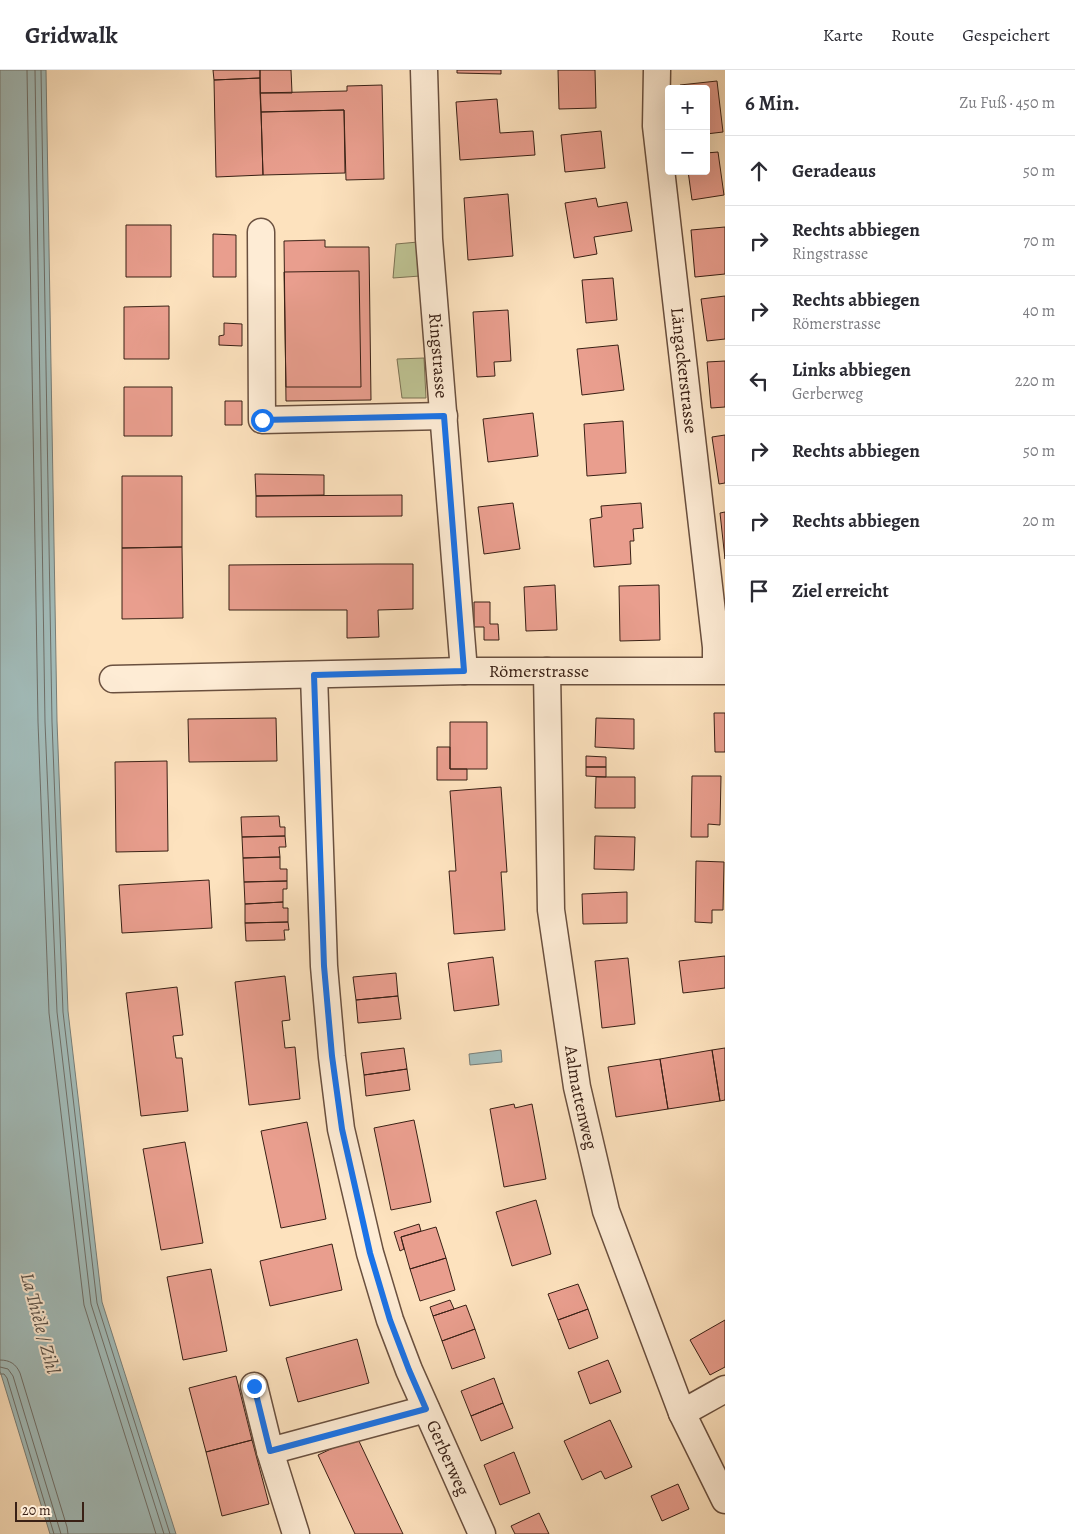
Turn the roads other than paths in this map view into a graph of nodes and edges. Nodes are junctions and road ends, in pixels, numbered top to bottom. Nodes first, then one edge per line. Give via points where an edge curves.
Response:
1 (424, 70) edge
2 (657, 70) edge
3 (261, 232) dead end
4 (444, 416) junction
5 (464, 671) junction
6 (547, 671) junction
7 (721, 671) edge
8 (314, 675) junction
9 (112, 679) dead end
10 (254, 1386) dead end
11 (725, 1389) edge
12 (426, 1409) junction
13 (682, 1413) junction
14 (270, 1451) junction
15 (725, 1500) edge
16 (296, 1534) edge
17 (482, 1534) edge

1 - 4 street, Ringstrasse via 429,239
2 - 7 street, Längackerstrasse via 656,126
3 - 4 street via 262,420
4 - 5 street, Ringstrasse
5 - 6 street, Römerstrasse
5 - 8 street, Römerstrasse
6 - 7 street, Römerstrasse
6 - 13 street, Aalmattenweg via 551,910 577,1087 606,1212
8 - 9 street, Römerstrasse
8 - 12 street, Gerberweg via 324,966 342,1129 370,1253 390,1320
10 - 14 street
11 - 13 street
12 - 14 street
12 - 17 street, Gerberweg
13 - 15 street, Aalmattenweg
14 - 16 street

